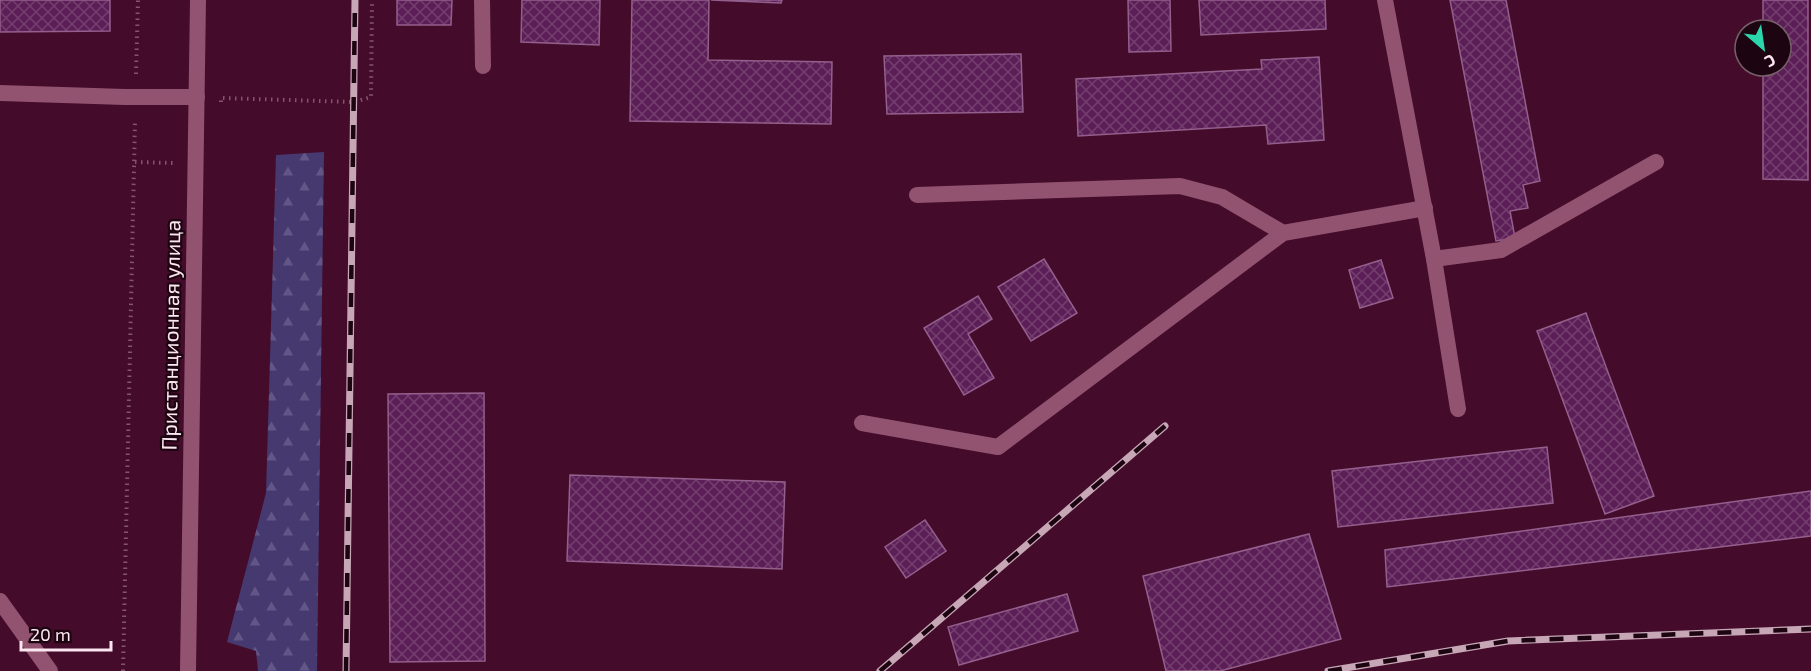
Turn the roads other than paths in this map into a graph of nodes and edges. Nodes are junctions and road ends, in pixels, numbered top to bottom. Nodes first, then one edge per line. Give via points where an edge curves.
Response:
1 (198, 0) edge
2 (482, 0) edge
3 (1386, 0) edge
4 (483, 66) dead end
5 (0, 93) edge
6 (197, 97) junction
7 (1656, 162) dead end
8 (917, 195) dead end
9 (1425, 208) junction
10 (1283, 233) junction
11 (1434, 259) junction
12 (1458, 409) dead end
13 (862, 423) dead end
14 (0, 601) edge
15 (50, 671) edge
16 (188, 671) edge

1 - 6 street, Пристанционная улица
2 - 4 street
3 - 9 street
5 - 6 street
6 - 16 street, Пристанционная улица
7 - 11 street via 1501,250
8 - 10 street via 1180,186 1222,197
9 - 10 street
9 - 11 street
10 - 13 street via 998,447
11 - 12 street
14 - 15 street

